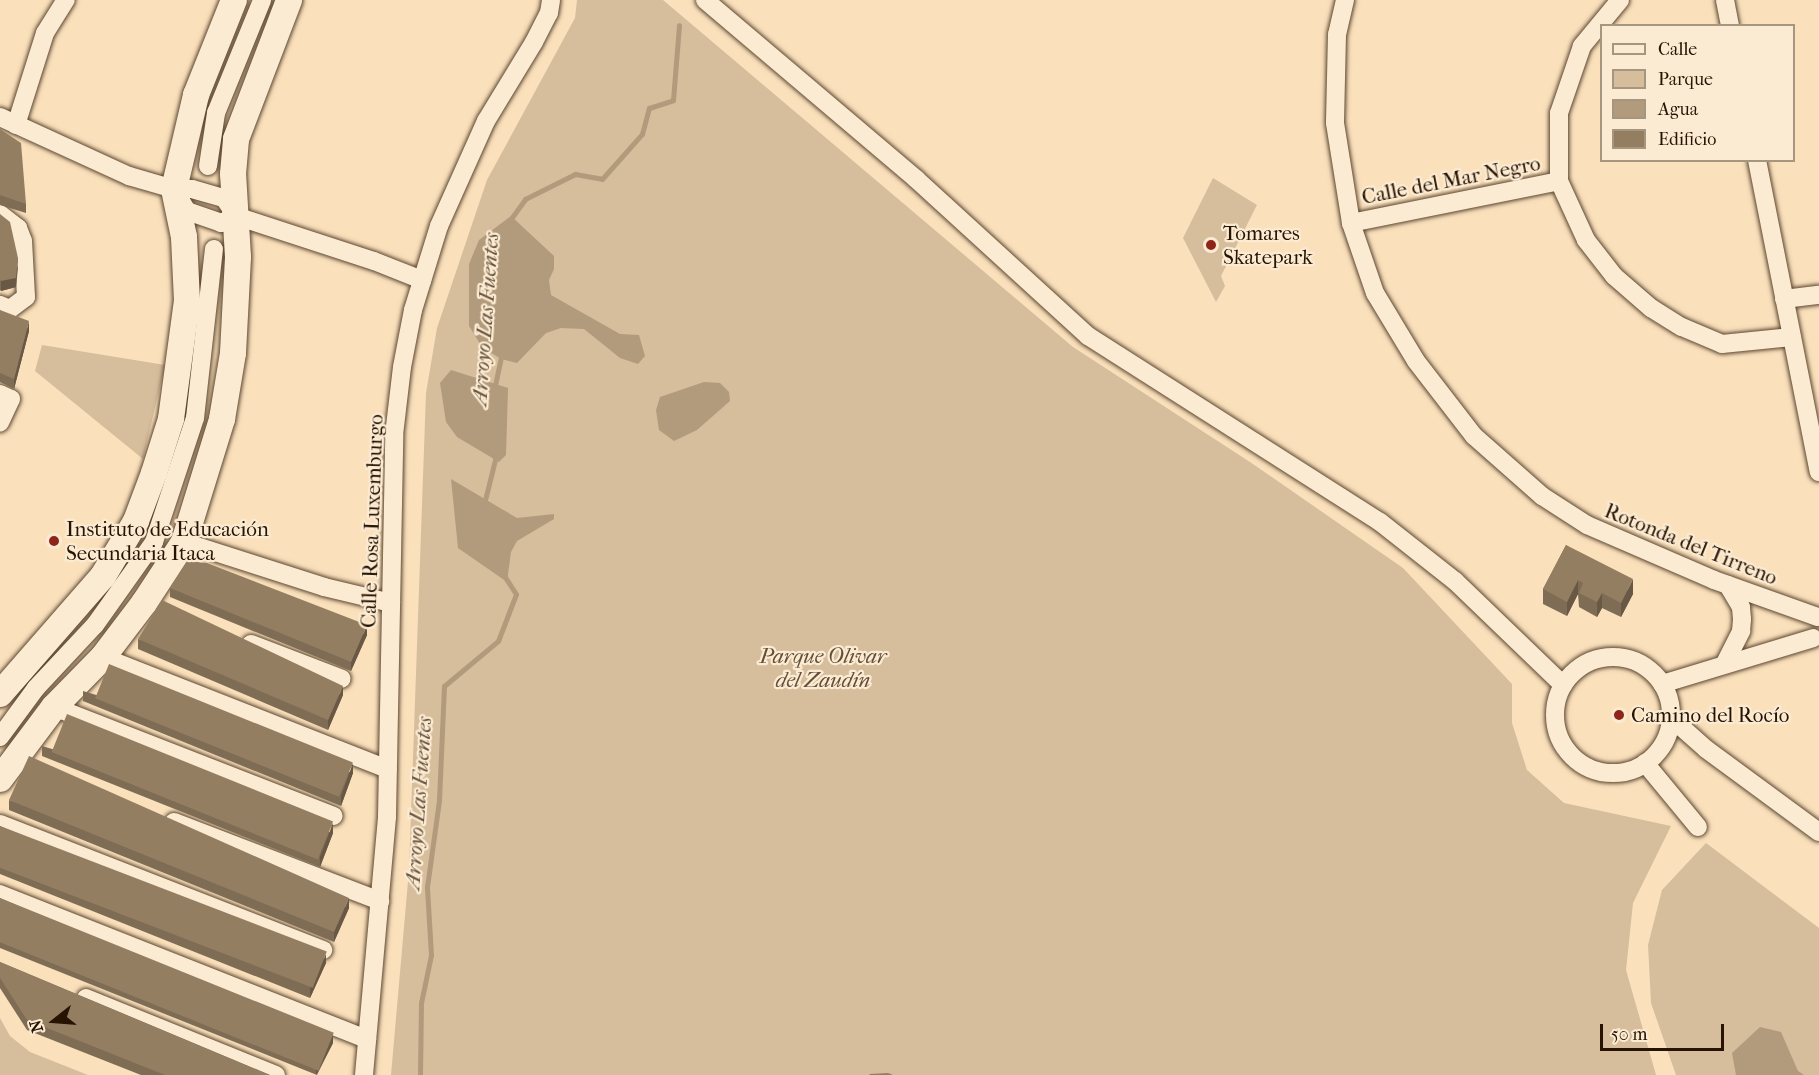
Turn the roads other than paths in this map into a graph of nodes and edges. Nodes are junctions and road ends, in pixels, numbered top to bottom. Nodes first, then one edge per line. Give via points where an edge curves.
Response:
1 (66, 0) edge
2 (234, 0) edge
3 (262, 0) edge
4 (289, 0) edge
5 (551, 0) edge
6 (705, 0) edge
7 (1345, 0) edge
8 (1620, 0) edge
9 (1725, 0) edge
10 (1600, 24) edge
11 (1600, 24) edge
12 (1730, 24) edge
13 (8, 121) edge
14 (1757, 162) edge
15 (208, 166) dead end
16 (1559, 180) junction
17 (174, 189) junction
18 (0, 214) edge
19 (236, 216) junction
20 (1351, 223) junction
21 (214, 249) dead end
22 (422, 280) junction
23 (1819, 295) edge
24 (1784, 299) junction
25 (0, 304) edge
26 (1792, 337) junction
27 (0, 394) edge
28 (0, 423) edge
29 (1818, 461) edge
30 (184, 542) junction
31 (1728, 585) junction
32 (391, 603) junction
33 (1819, 617) edge
34 (236, 639) edge
35 (1816, 647) edge
36 (103, 657) junction
37 (1725, 663) junction
38 (342, 679) dead end
39 (1662, 684) junction
40 (1563, 685) junction
41 (0, 694) edge
42 (54, 707) junction
43 (1671, 717) junction
44 (0, 737) edge
45 (1645, 763) junction
46 (14, 768) edge
47 (388, 769) junction
48 (333, 816) dead end
49 (162, 817) edge
50 (0, 824) edge
51 (1698, 827) dead end
52 (1819, 832) edge
53 (0, 894) edge
54 (380, 901) junction
55 (323, 950) edge
56 (66, 991) edge
57 (367, 1039) junction
58 (276, 1075) edge
59 (364, 1075) edge

1 - 13 street via 45,33
2 - 17 street via 196,95
3 - 15 street via 216,113
4 - 19 street via 236,139
5 - 22 street, Calle Rosa Luxemburgo via 549,13 534,42 486,121 439,226
6 - 40 street via 916,179 1088,336 1380,522 1455,581
7 - 20 street, Rotonda del Tirreno via 1338,34 1335,123
8 - 10 street
9 - 12 street
11 - 16 street via 1582,46 1559,113
13 - 17 street via 88,160
14 - 24 street
16 - 20 street, Calle del Mar Negro
16 - 26 street via 1586,240 1614,276 1651,308 1722,344
17 - 19 street via 187,211 221,223
17 - 41 street via 184,237 187,300 171,419 154,473 136,521 103,576
18 - 25 street via 18,228 23,241 26,297 10,309
19 - 22 street
19 - 30 street via 233,353 222,419
20 - 31 street, Rotonda del Tirreno via 1375,293 1416,361 1474,436 1542,496 1587,525
21 - 44 street via 195,418 154,542 95,626 36,688
22 - 32 street, Calle Rosa Luxemburgo via 402,366 394,435
23 - 24 street
24 - 26 street
26 - 29 street
27 - 28 street via 11,399
30 - 32 street via 324,587
30 - 36 street via 153,607
31 - 33 street, Rotonda del Tirreno
31 - 37 street via 1741,607 1742,619 1741,631
32 - 47 street, Calle Rosa Luxemburgo
33 - 35 street
34 - 38 street
35 - 37 street
36 - 42 street
36 - 47 street
37 - 39 street
39 - 40 street via 1651,671 1620,657 1587,663
39 - 43 street
40 - 45 street via 1555,719 1567,751 1580,762 1604,771 1629,770
42 - 46 street
42 - 48 street
43 - 45 street via 1658,750
43 - 52 street via 1706,749
45 - 51 street
47 - 54 street, Calle Rosa Luxemburgo
49 - 54 street
50 - 55 street
53 - 57 street
54 - 57 street, Calle Rosa Luxemburgo
56 - 58 street
57 - 59 street, Calle Rosa Luxemburgo

